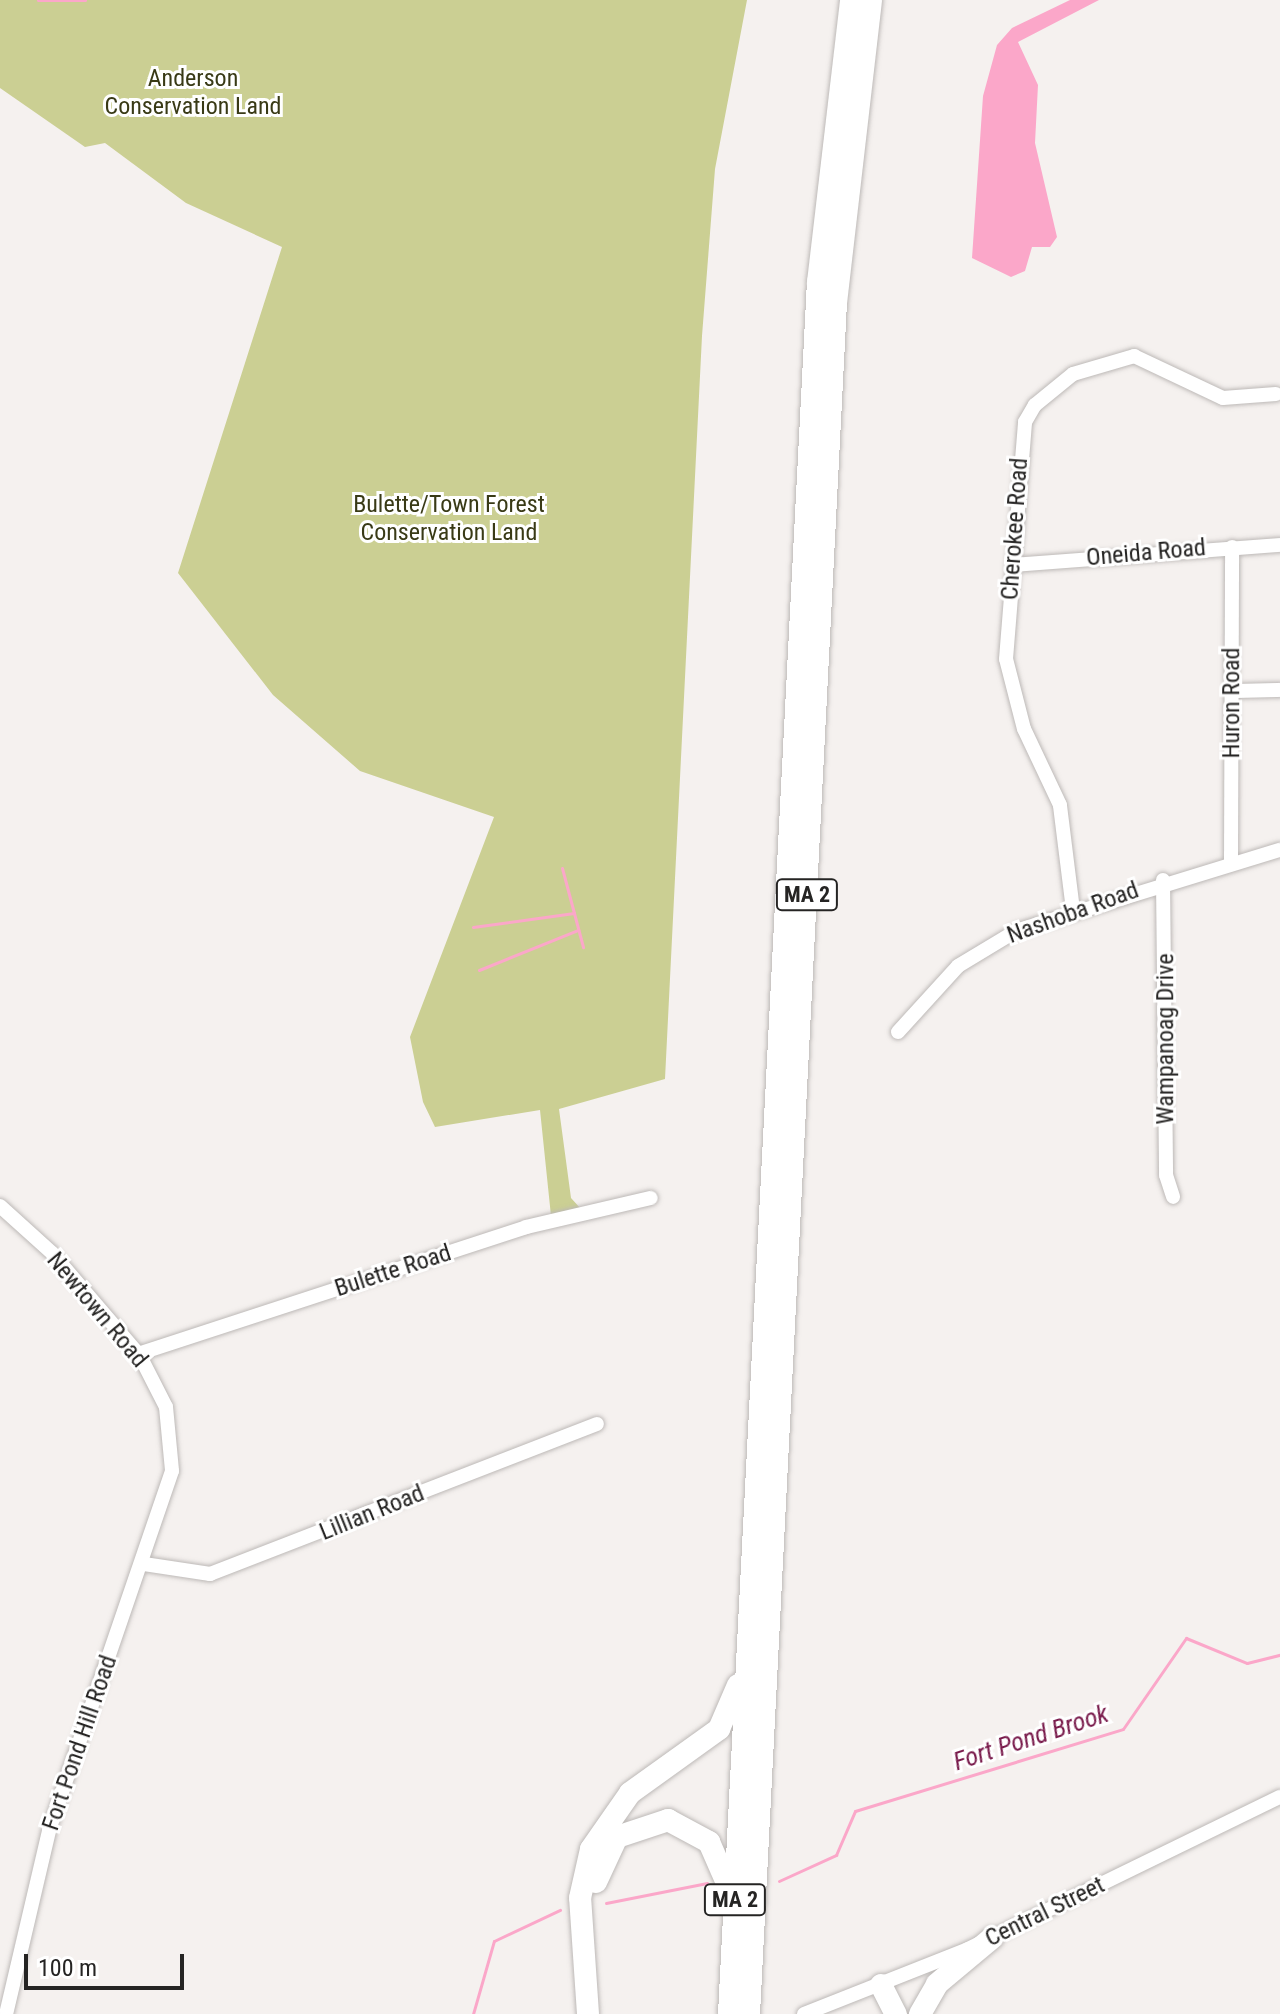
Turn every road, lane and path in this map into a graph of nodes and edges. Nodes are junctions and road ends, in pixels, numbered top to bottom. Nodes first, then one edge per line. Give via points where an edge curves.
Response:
1 (851, 0) edge
2 (871, 0) edge
3 (1276, 394) dead end
4 (1280, 545) edge
5 (1232, 547) junction
6 (1013, 565) junction
7 (1280, 690) edge
8 (1232, 691) junction
9 (1280, 850) edge
10 (1231, 860) junction
11 (1163, 880) junction
12 (1073, 910) junction
13 (898, 1032) dead end
14 (1173, 1197) dead end
15 (651, 1198) dead end
16 (0, 1206) edge
17 (138, 1354) junction
18 (597, 1424) dead end
19 (172, 1476) joint
20 (144, 1564) junction
21 (748, 1650) junction
22 (752, 1792) junction
23 (1280, 1797) edge
24 (734, 1910) junction
25 (992, 1938) junction
26 (881, 1985) junction
27 (740, 2009) edge
28 (591, 2013) edge
29 (6, 2014) edge
30 (804, 2014) edge
31 (881, 2014) edge
32 (896, 2014) edge
33 (920, 2014) edge

1 - 21 highway, MA 2 via 818,282
2 - 22 highway, MA 2 via 836,303
3 - 6 street, Cherokee Road via 1223,398 1134,356 1073,374 1025,422
4 - 5 street, Oneida Road
5 - 6 street, Oneida Road
5 - 8 street, Huron Road
6 - 12 street, Cherokee Road via 1006,659 1012,695 1060,805
7 - 8 street
8 - 10 street, Huron Road
9 - 10 street, Nashoba Road
10 - 11 street, Nashoba Road
11 - 12 street, Nashoba Road
11 - 14 street, Wampanoag Drive via 1166,1175
12 - 13 street, Nashoba Road via 987,945 928,993
15 - 17 street, Bulette Road via 526,1227
16 - 17 street, Newtown Road via 52,1253
17 - 19 street, Newtown Road via 166,1407
18 - 20 street, Lillian Road via 210,1574
19 - 20 street, Fort Pond Hill Road
20 - 29 street, Fort Pond Hill Road via 49,1831
21 - 22 highway, MA 2
21 - 28 highway via 719,1729 630,1793 591,1849 580,1898
22 - 24 highway, MA 2
22 - 27 highway, MA 2
23 - 25 street, Central Street
24 - 27 highway, MA 2
24 - 28 highway via 717,1851 696,1831 651,1821 617,1837 599,1867 591,1910
25 - 26 street, Central Street
25 - 33 highway via 937,1984
26 - 30 street, Central Street
26 - 31 highway
26 - 32 highway

